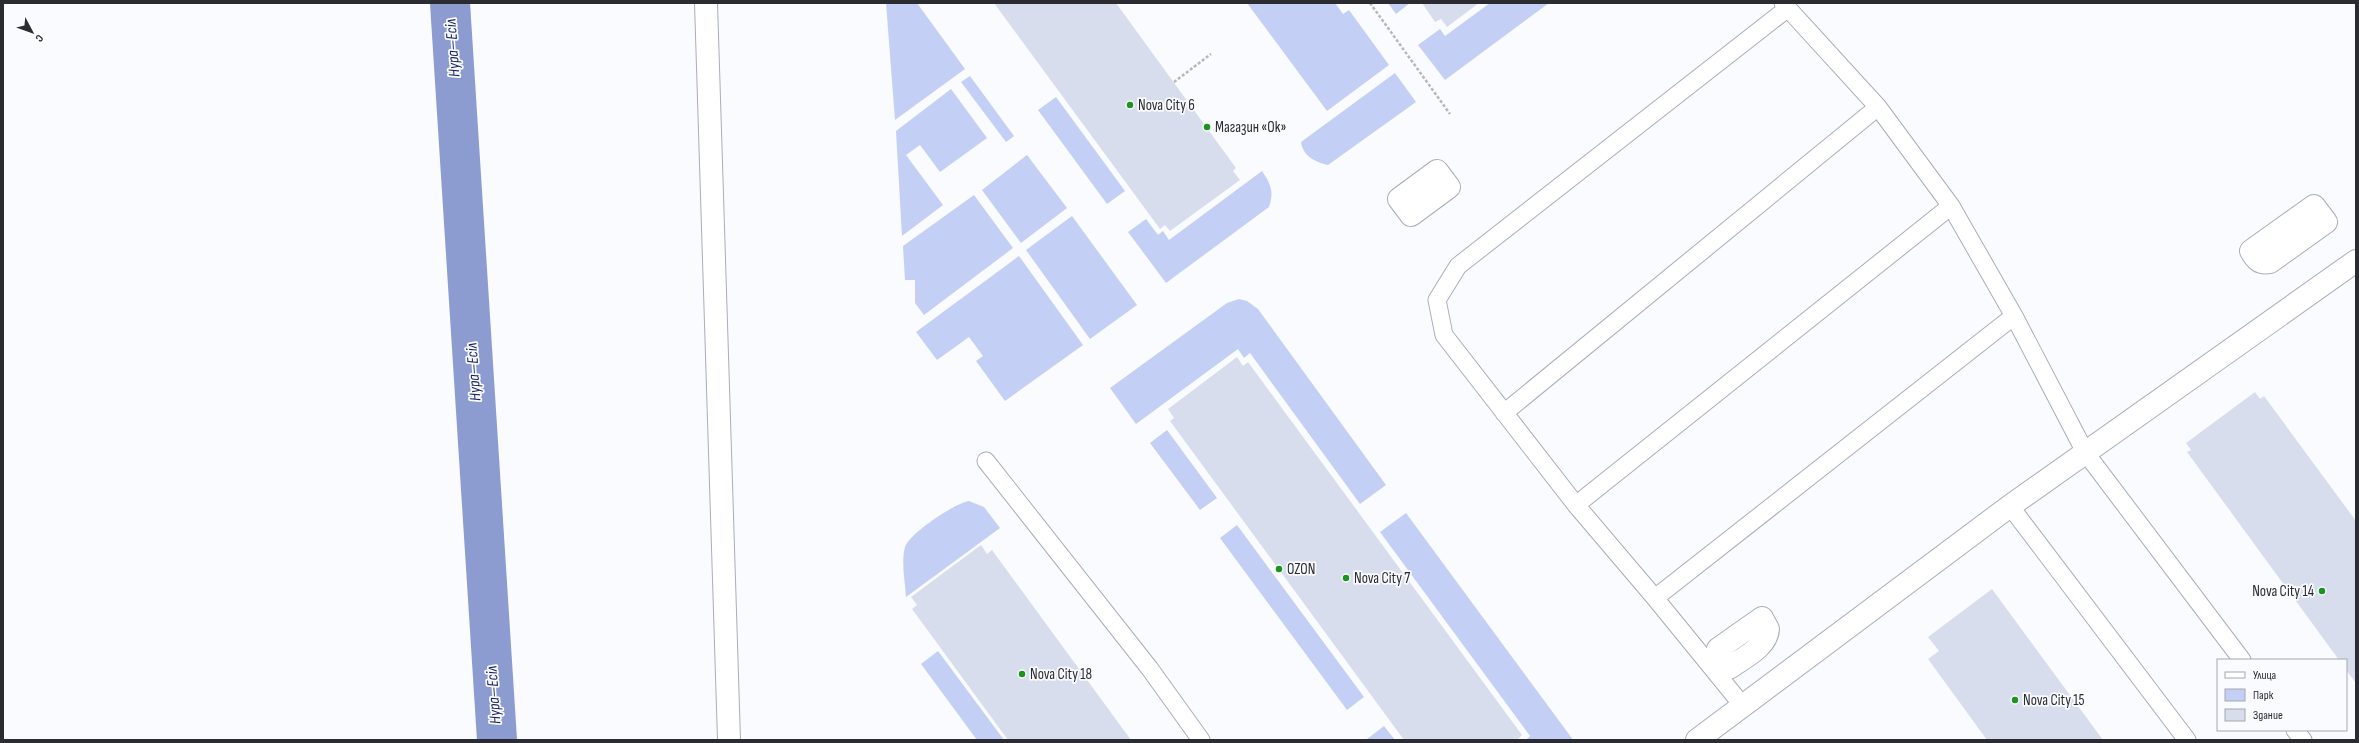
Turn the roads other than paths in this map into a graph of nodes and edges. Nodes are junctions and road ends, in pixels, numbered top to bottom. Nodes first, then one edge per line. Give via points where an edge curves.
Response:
1 (706, 3) edge
2 (1785, 5) edge
3 (1878, 107) junction
4 (1951, 206) junction
5 (2356, 261) edge
6 (2014, 316) junction
7 (1504, 413) junction
8 (2085, 452) junction
9 (986, 461) dead end
10 (1576, 505) junction
11 (2010, 506) junction
12 (1655, 598) junction
13 (2241, 659) edge
14 (1742, 706) junction
15 (2296, 731) edge
16 (729, 740) edge
17 (1201, 740) edge
18 (1697, 740) edge
19 (2187, 740) edge
20 (2303, 740) edge

1 - 16 street
2 - 3 lane
2 - 7 lane via 1458,266 1438,300 1444,335
3 - 4 lane
3 - 7 lane
4 - 6 lane
4 - 10 lane
5 - 8 street
6 - 8 lane
6 - 12 lane
7 - 10 lane
8 - 11 street
8 - 13 lane
9 - 17 lane via 1150,669
10 - 12 lane
11 - 14 street
11 - 19 lane
12 - 14 lane
14 - 18 street
15 - 20 lane

